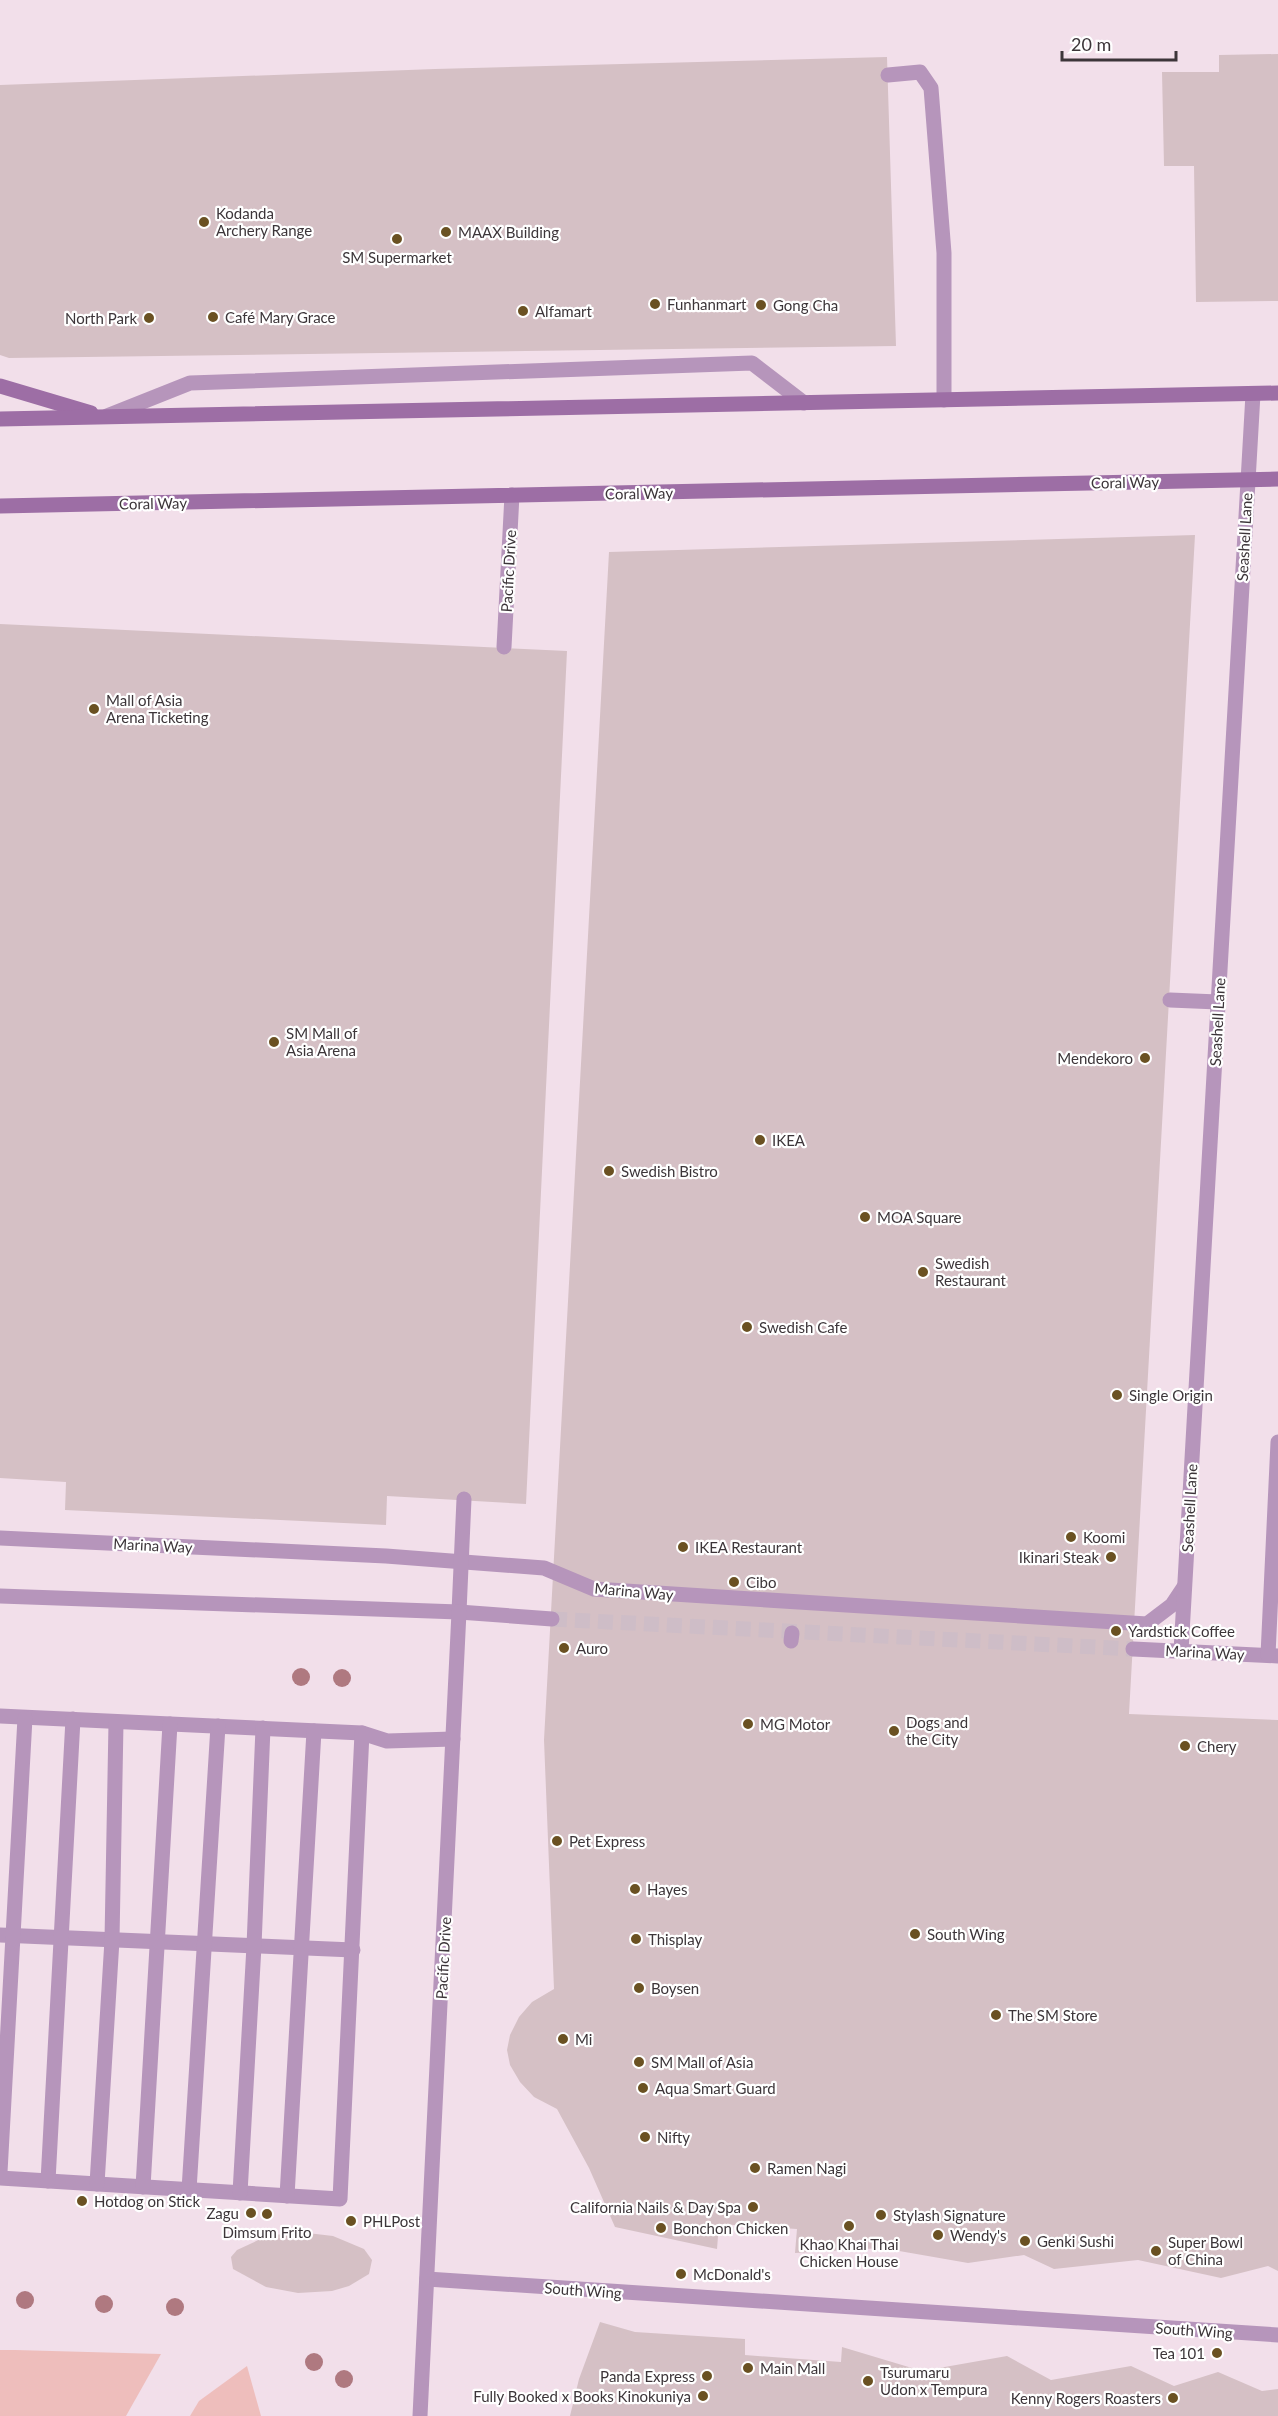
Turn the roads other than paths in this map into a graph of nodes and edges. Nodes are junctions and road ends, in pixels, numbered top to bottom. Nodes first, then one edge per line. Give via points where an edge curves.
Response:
1 (888, 75) dead end
2 (0, 386) edge
3 (1278, 393) edge
4 (1252, 394) junction
5 (944, 400) junction
6 (804, 403) junction
7 (105, 417) junction
8 (0, 419) edge
9 (1278, 479) edge
10 (1248, 480) junction
11 (512, 495) junction
12 (0, 506) edge
13 (504, 647) dead end
14 (1170, 1000) dead end
15 (1218, 1002) junction
16 (1278, 1442) edge
17 (464, 1499) dead end
18 (0, 1538) edge
19 (461, 1562) junction
20 (1184, 1587) junction
21 (0, 1596) edge
22 (1274, 1603) edge
23 (459, 1612) junction
24 (552, 1619) tunnel mouth
25 (1133, 1649) tunnel mouth
26 (1181, 1651) junction
27 (1273, 1656) edge
28 (0, 1716) edge
29 (25, 1718) junction
30 (74, 1719) junction
31 (116, 1722) junction
32 (170, 1724) junction
33 (218, 1726) junction
34 (263, 1728) junction
35 (314, 1731) junction
36 (362, 1733) junction
37 (453, 1739) junction
38 (7, 1935) edge
39 (61, 1937) junction
40 (112, 1940) junction
41 (159, 1942) junction
42 (205, 1944) junction
43 (254, 1946) junction
44 (301, 1948) junction
45 (353, 1950) junction
46 (0, 2172) edge
47 (0, 2178) edge
48 (48, 2181) junction
49 (97, 2184) junction
50 (143, 2187) junction
51 (189, 2190) junction
52 (240, 2193) junction
53 (287, 2196) junction
54 (427, 2279) junction
55 (1278, 2335) edge
56 (420, 2416) edge

1 - 5 street via 920,72 931,88 944,253
2 - 7 street
3 - 4 street
4 - 5 street
4 - 10 street, Seashell Lane
5 - 6 street
6 - 7 street
6 - 7 street via 752,363 190,383
7 - 8 street
9 - 10 street, Coral Way
10 - 11 street, Coral Way
10 - 15 street, Seashell Lane
11 - 12 street, Coral Way
11 - 13 street, Pacific Drive
14 - 15 street
15 - 20 street, Seashell Lane
16 - 22 street
17 - 19 street, Pacific Drive
18 - 19 street, Marina Way
19 - 20 street, Marina Way via 544,1568 594,1589 1147,1624 1172,1605
19 - 23 street, Pacific Drive
20 - 26 street, Seashell Lane
21 - 23 street
22 - 27 street
23 - 24 street
23 - 37 street, Pacific Drive
25 - 26 street, Marina Way
26 - 27 street, Marina Way
28 - 29 street
29 - 30 street
29 - 38 street
30 - 31 street
30 - 39 street
31 - 32 street
31 - 40 street
32 - 33 street
32 - 41 street
33 - 34 street
33 - 42 street
34 - 35 street
34 - 43 street
35 - 36 street
35 - 44 street
36 - 37 street via 387,1741
36 - 45 street
37 - 54 street, Pacific Drive
38 - 39 street
38 - 46 street
39 - 40 street
39 - 48 street
40 - 41 street
40 - 49 street
41 - 42 street
41 - 50 street
42 - 43 street
42 - 51 street
43 - 44 street
43 - 52 street
44 - 45 street
44 - 53 street
45 - 53 street via 340,2199
47 - 48 street
48 - 49 street
49 - 50 street
50 - 51 street
51 - 52 street
52 - 53 street
54 - 55 street, South Wing
54 - 56 street, Pacific Drive

